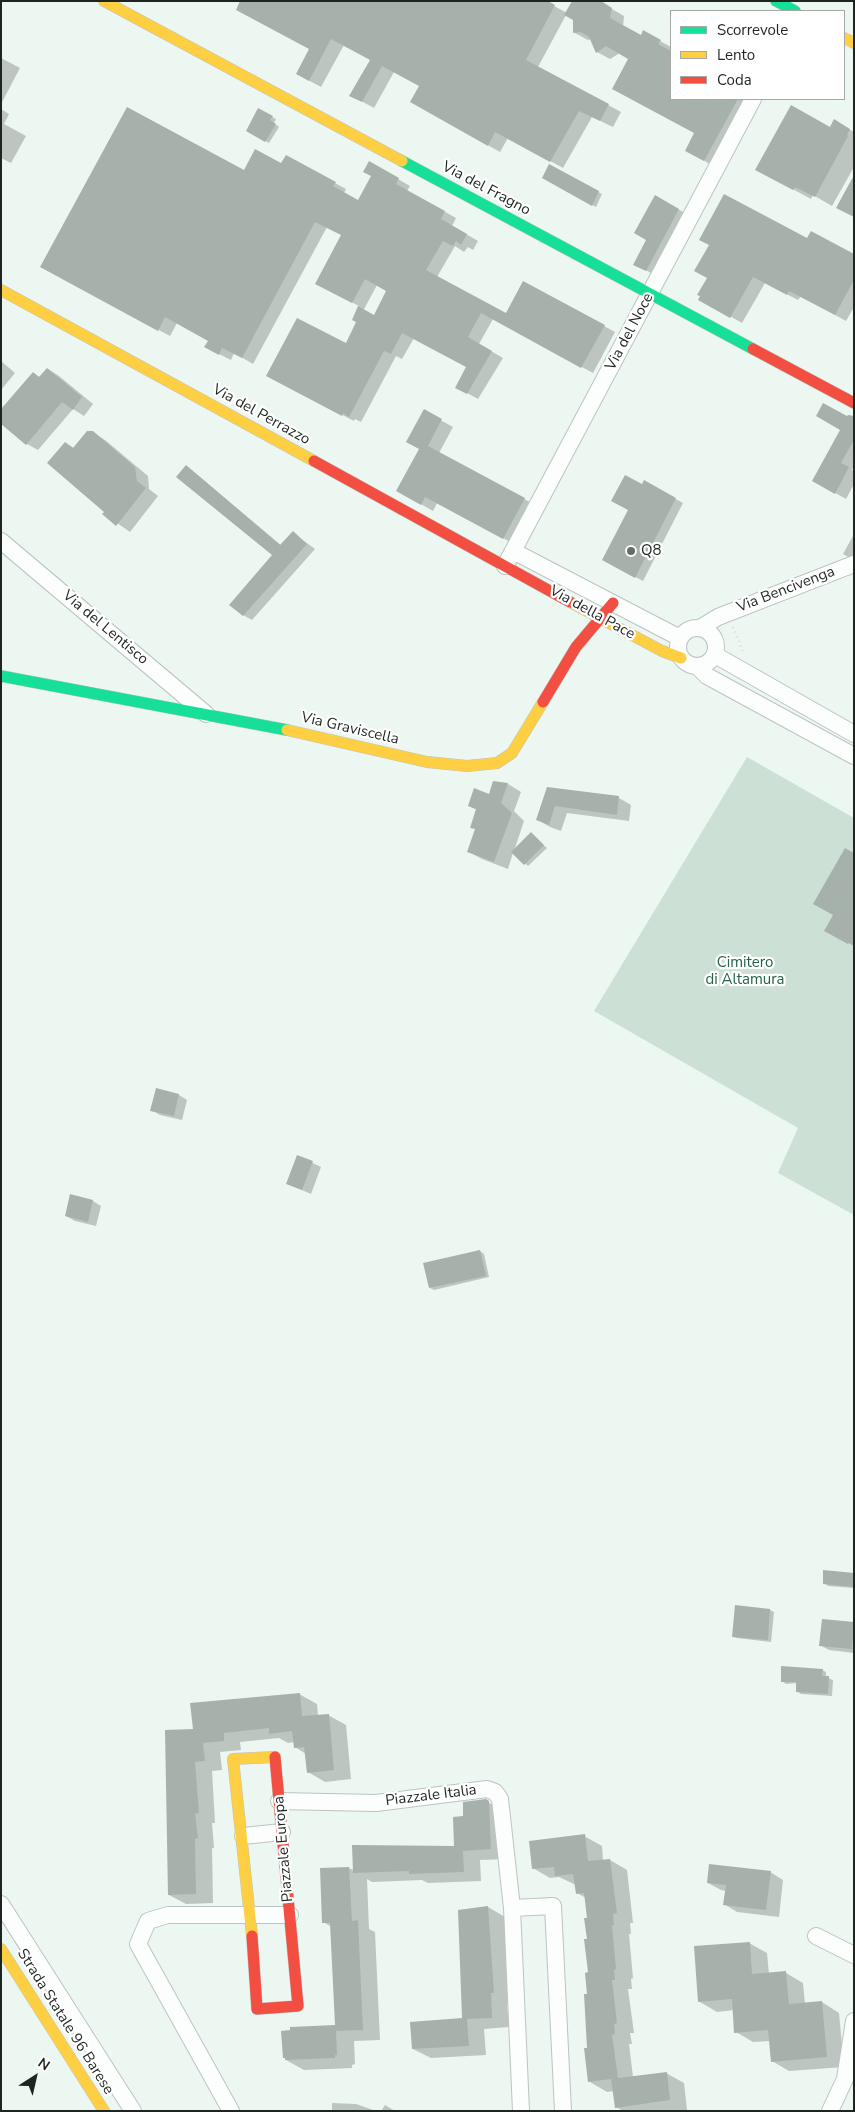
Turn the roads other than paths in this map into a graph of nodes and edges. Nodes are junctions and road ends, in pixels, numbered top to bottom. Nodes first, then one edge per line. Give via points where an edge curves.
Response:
1 (104, 1) edge
2 (776, 1) edge
3 (793, 10) edge
4 (752, 100) edge
5 (1, 290) edge
6 (650, 294) junction
7 (854, 403) edge
8 (1, 541) edge
9 (514, 550) junction
10 (854, 564) edge
11 (506, 566) junction
12 (614, 603) junction
13 (600, 618) junction
14 (706, 631) junction
15 (680, 638) junction
16 (715, 655) junction
17 (681, 658) junction
18 (697, 666) junction
19 (1, 676) edge
20 (208, 715) junction
21 (854, 734) edge
22 (854, 756) edge
23 (279, 1801) junction
24 (282, 1832) junction
25 (243, 1836) junction
26 (1, 1904) edge
27 (512, 1908) junction
28 (290, 1915) junction
29 (251, 1916) junction
30 (816, 1936) dead end
31 (1, 1949) edge
32 (854, 1955) edge
33 (854, 2021) edge
34 (104, 2111) edge
35 (133, 2111) edge
36 (231, 2111) edge
37 (521, 2111) edge
38 (563, 2111) edge
39 (830, 2111) edge

1 - 6 street, Via del Fragno
2 - 3 street
4 - 6 street, Via del Noce
5 - 11 street, Via del Perrazzo
6 - 7 street, Via del Fragno
6 - 9 street, Via del Noce
8 - 20 street, Via del Lentisco
9 - 11 street, Via del Noce
9 - 12 street, Via della Pace
10 - 14 street, Via Bencivenga via 722,615
11 - 13 street, Via della Pace
12 - 13 street, Via Graviscella
12 - 15 street, Via della Pace
13 - 17 street, Via della Pace
13 - 20 street, Via Graviscella via 576,647 512,753 497,762 467,766 427,762
14 - 15 street via 688,630
14 - 16 street via 717,646
15 - 17 street
16 - 18 street via 709,663
16 - 21 street
17 - 18 street
18 - 22 street via 708,676
19 - 20 street, Via Graviscella
23 - 24 street, Piazzale Europa
23 - 25 street, Piazzale Europa via 275,1757 233,1759
23 - 27 street, Piazzale Italia via 376,1803 487,1788 500,1799
24 - 25 street
24 - 28 street, Piazzale Europa
25 - 29 street, Piazzale Europa
26 - 35 street
27 - 37 street, Piazzale Italia
27 - 38 street via 553,1906
28 - 29 street
28 - 29 street, Piazzale Europa via 298,2006 257,2009
29 - 36 street via 168,1915 148,1921 138,1944
30 - 32 street
31 - 34 street, Strada Statale 96 Barese
33 - 39 street via 845,2079

